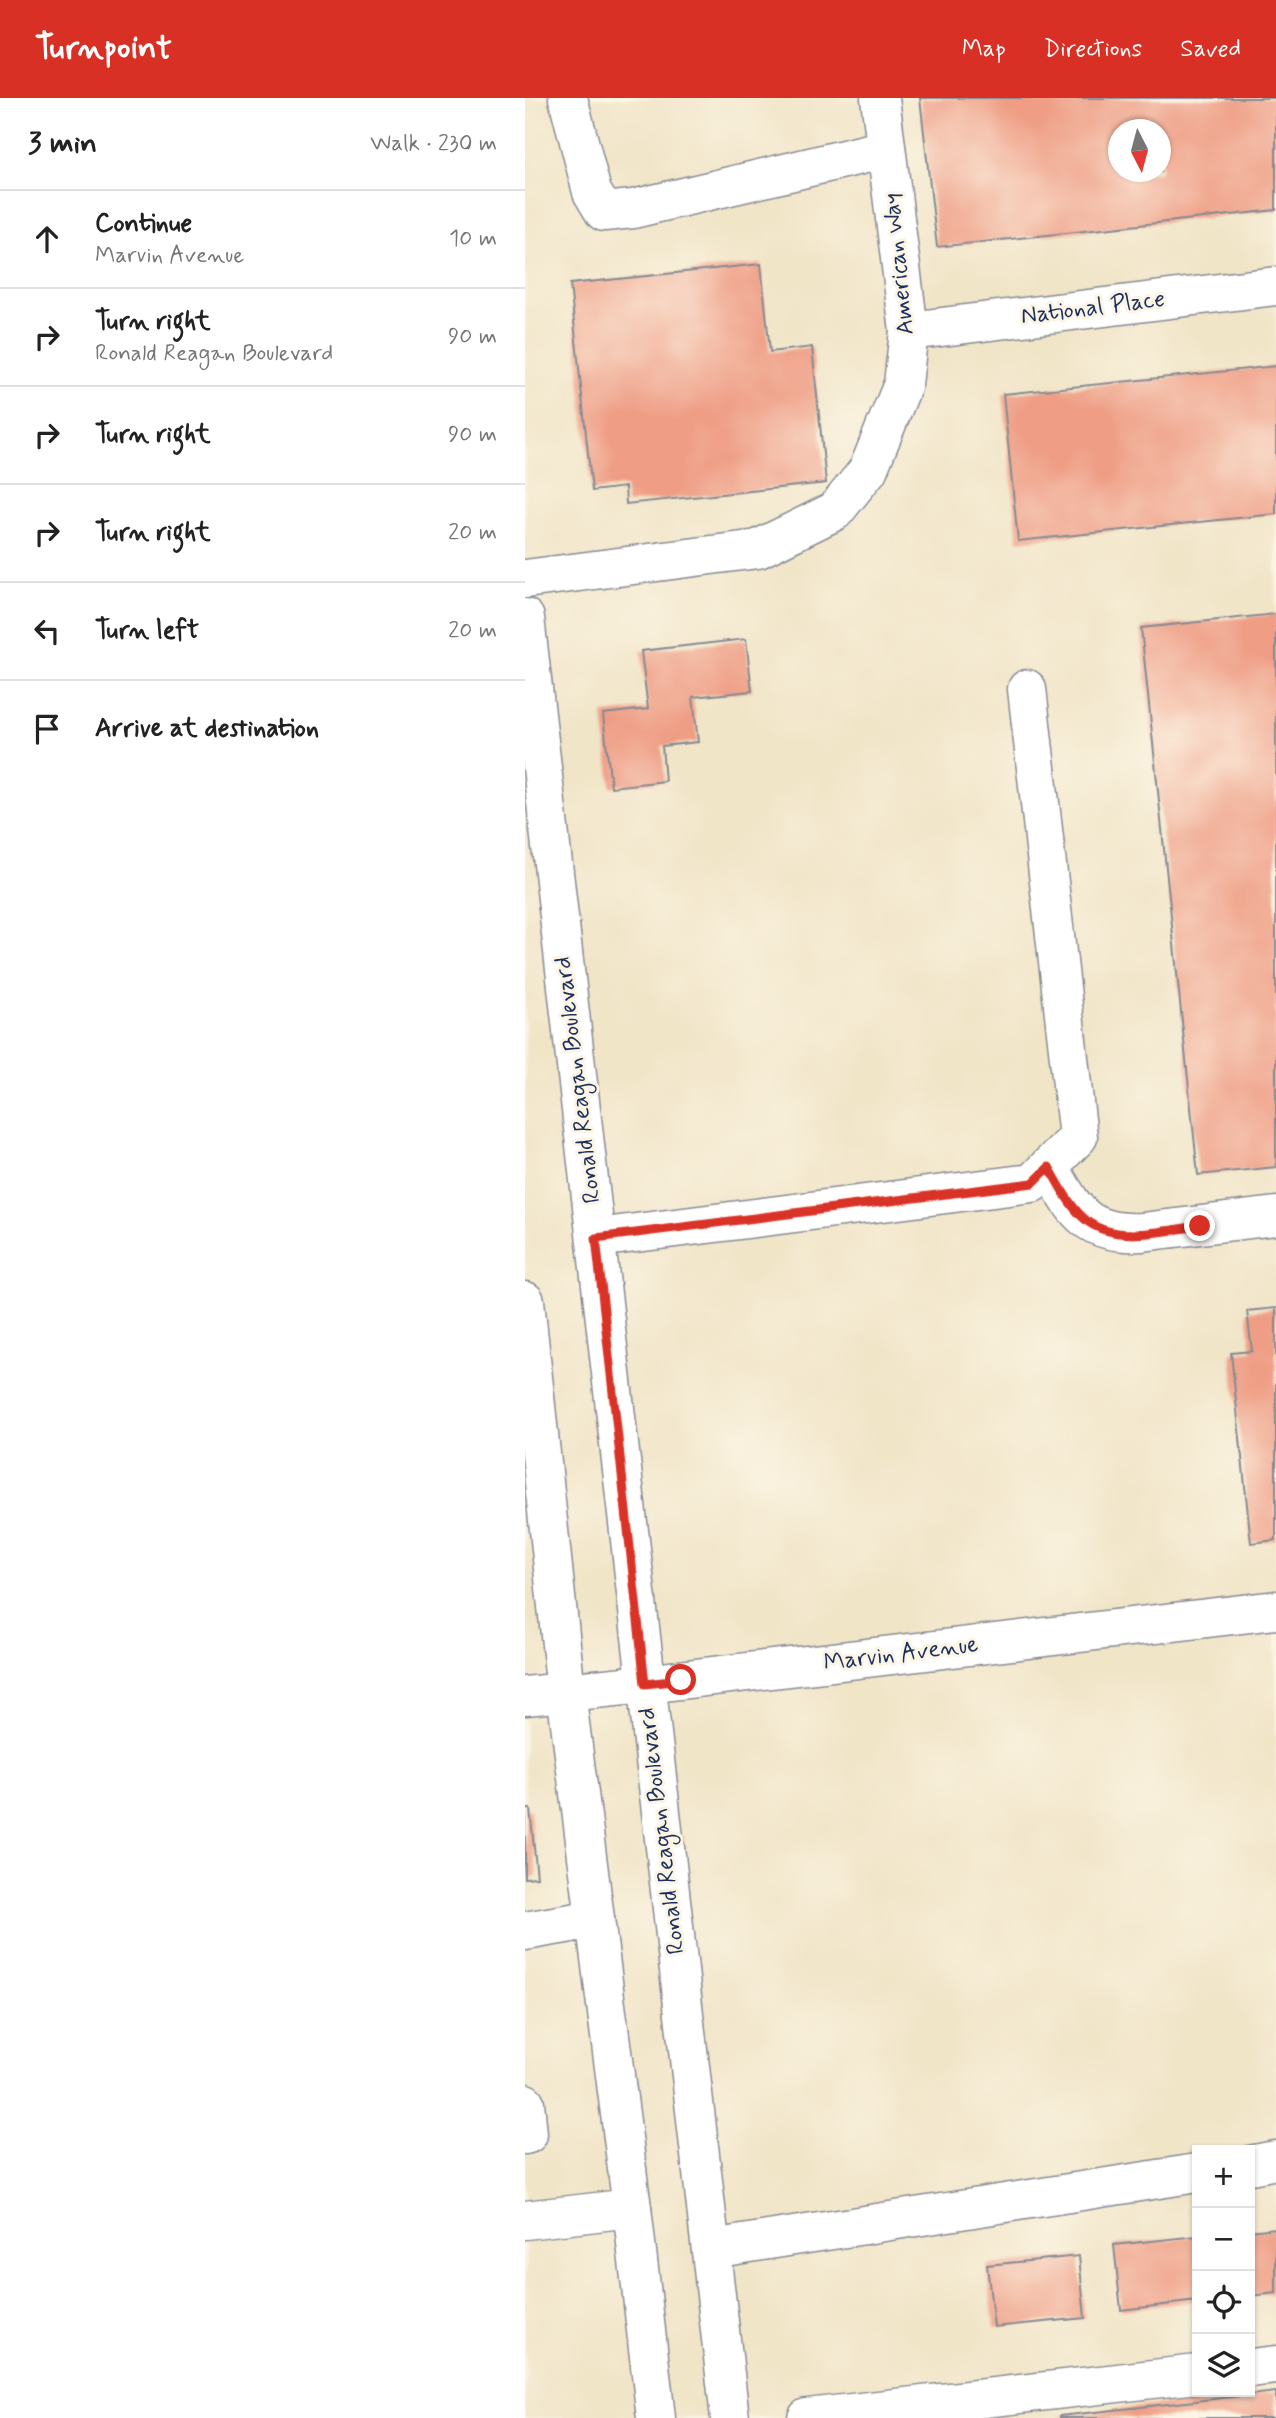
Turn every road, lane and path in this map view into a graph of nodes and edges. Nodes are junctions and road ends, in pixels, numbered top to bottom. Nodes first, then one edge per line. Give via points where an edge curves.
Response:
1 (568, 98) edge
2 (880, 98) edge
3 (886, 149) junction
4 (1276, 286) edge
5 (909, 331) junction
6 (525, 579) edge
7 (525, 618) edge
8 (1027, 689) dead end
9 (1049, 1167) junction
10 (1276, 1216) edge
11 (596, 1238) junction
12 (525, 1301) edge
13 (532, 1444) edge
14 (1276, 1610) edge
15 (645, 1684) junction
16 (566, 1692) junction
17 (525, 1696) edge
18 (595, 1919) junction
19 (525, 1931) edge
20 (525, 2103) edge
21 (525, 2135) edge
22 (1276, 2161) edge
23 (1255, 2164) edge
24 (1192, 2174) edge
25 (632, 2208) junction
26 (525, 2220) edge
27 (711, 2249) junction
28 (1276, 2365) edge
29 (1255, 2367) edge
30 (1192, 2375) edge
31 (656, 2418) edge
32 (730, 2418) edge
33 (807, 2418) edge

1 - 3 main road via 591,192 604,212
2 - 3 main road, American Way
3 - 5 main road, American Way
4 - 5 main road, National Place
5 - 6 main road, American Way via 903,384 868,470 835,511 758,549
7 - 11 main road, Ronald Reagan Boulevard
8 - 9 main road via 1078,1137
9 - 10 main road via 1086,1221 1104,1230 1142,1232
9 - 11 main road via 1033,1183
11 - 15 main road, Ronald Reagan Boulevard
12 - 13 main road
13 - 16 main road
14 - 15 main road, Marvin Avenue
15 - 16 main road, Marvin Avenue
15 - 27 main road, Ronald Reagan Boulevard
16 - 17 main road, Marvin Avenue
16 - 18 main road
18 - 19 main road
18 - 25 main road
20 - 21 main road
22 - 23 main road
24 - 27 main road
25 - 26 main road
25 - 31 main road
27 - 32 main road, Ronald Reagan Boulevard
28 - 29 main road
30 - 33 main road

